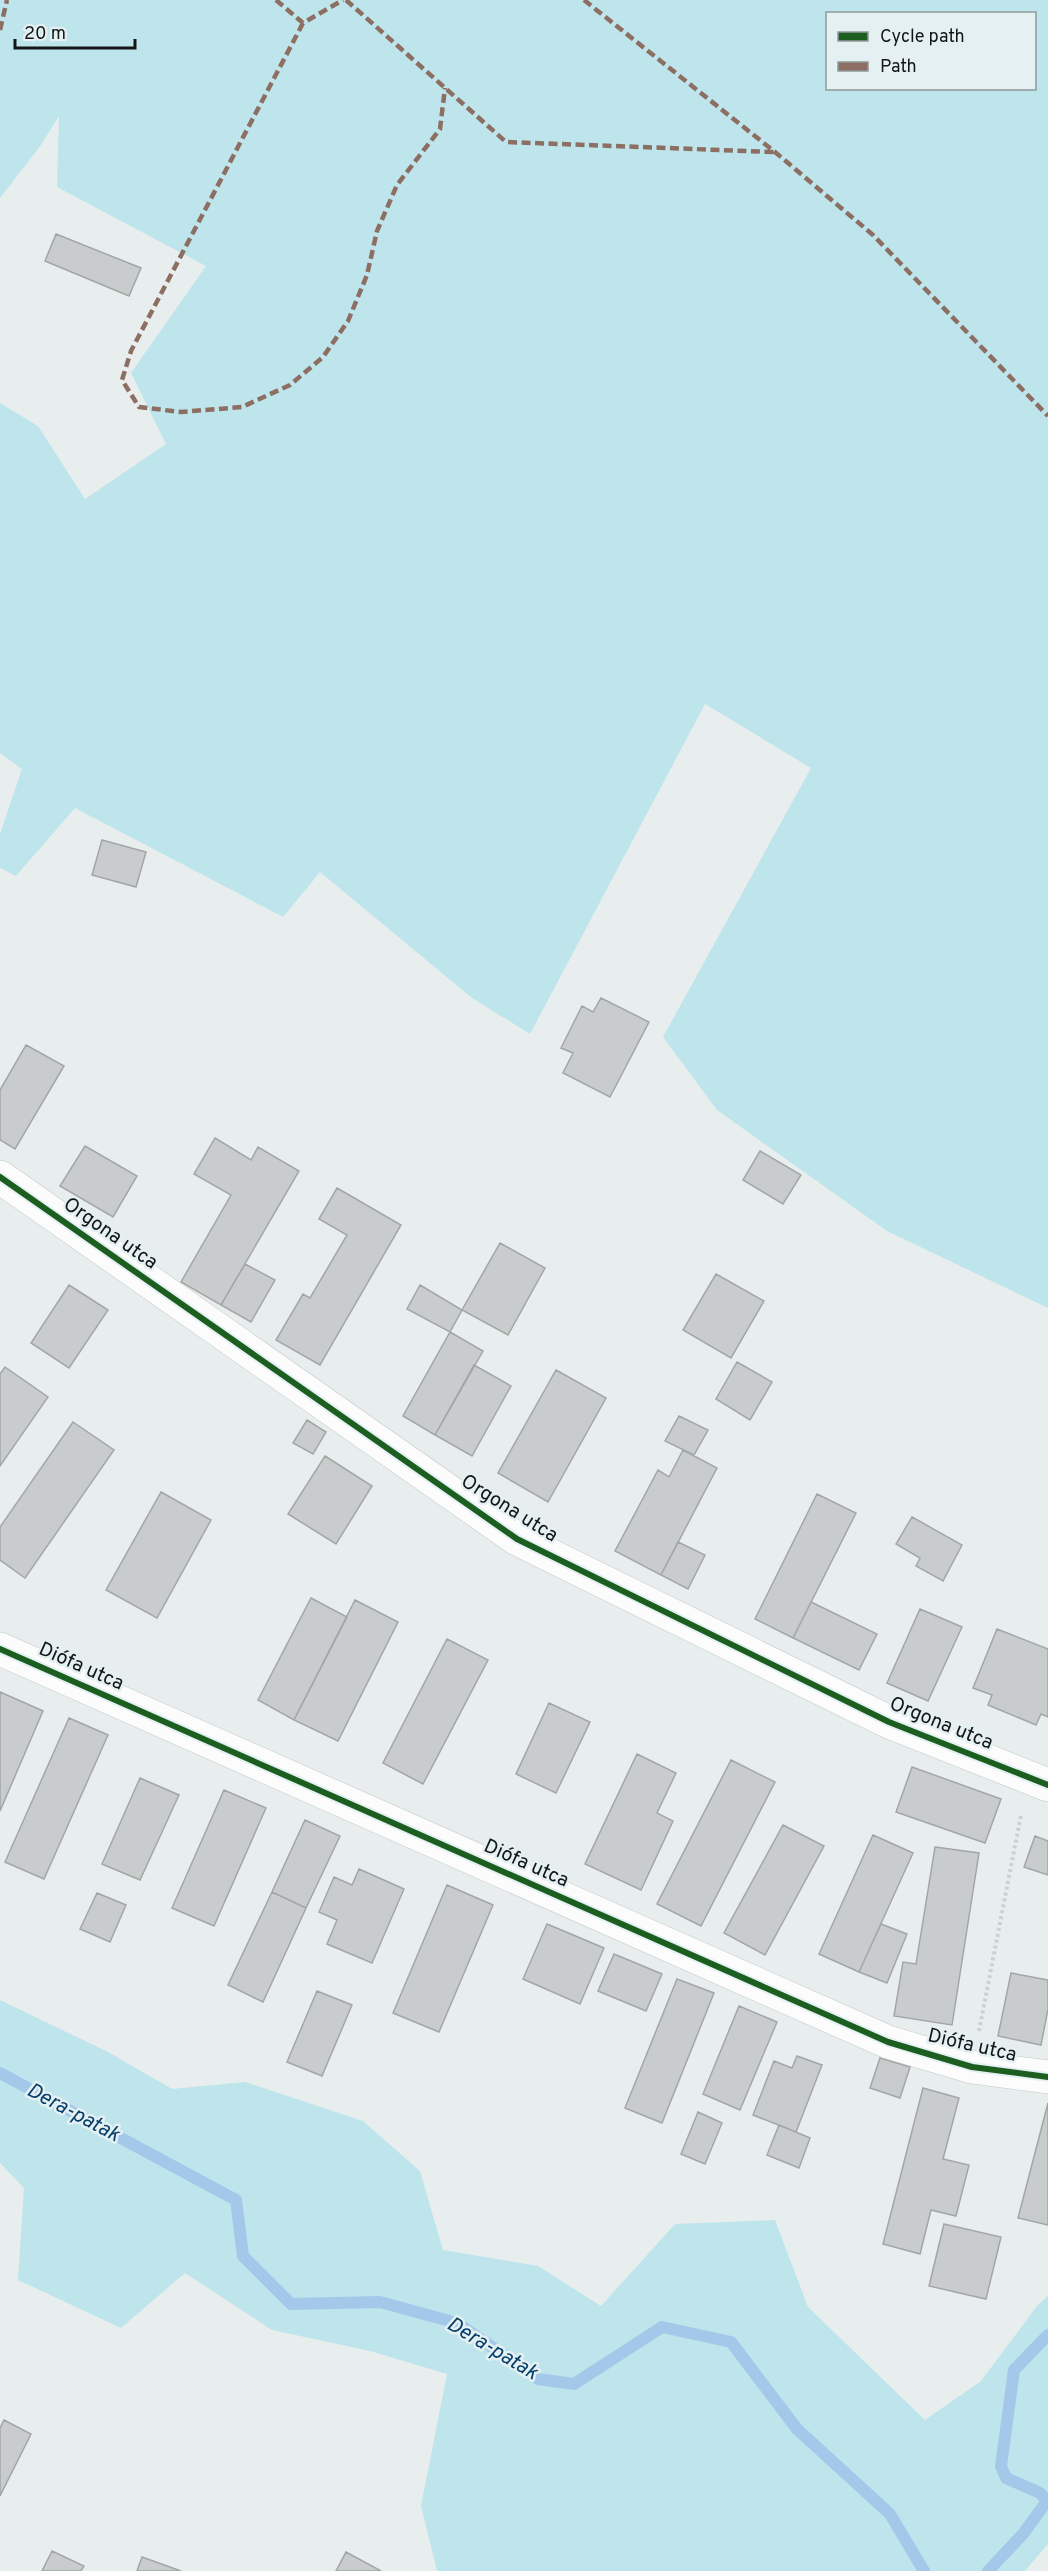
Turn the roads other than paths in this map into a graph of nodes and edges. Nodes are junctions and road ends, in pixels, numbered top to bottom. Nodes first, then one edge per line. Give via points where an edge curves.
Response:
1 (0, 1177) edge
2 (0, 1649) edge
3 (1038, 1781) edge
4 (1048, 2077) edge

1 - 3 street, Orgona utca via 517,1539 889,1722
2 - 4 street, Diófa utca via 888,2042 972,2067

